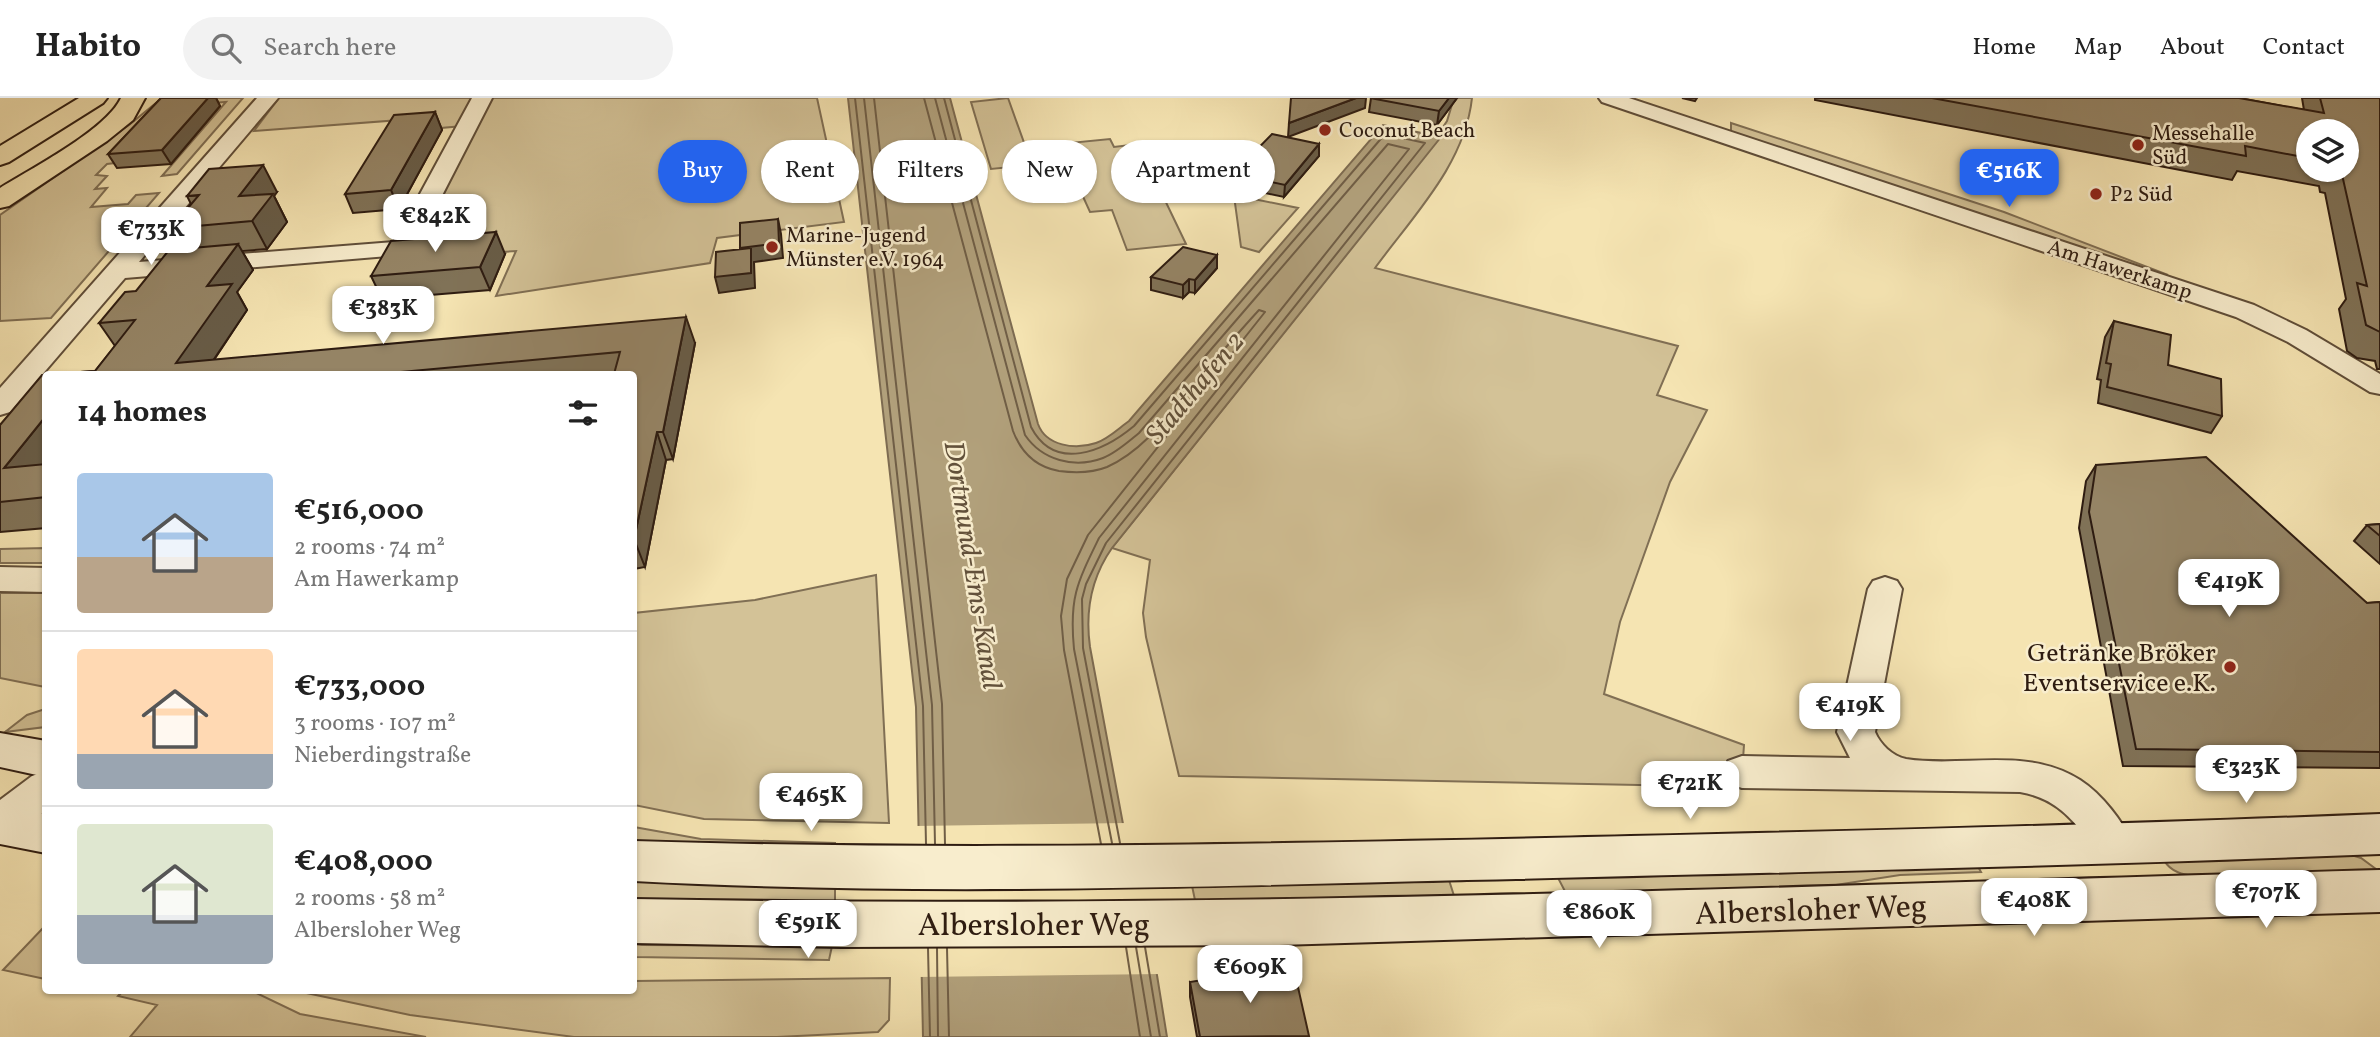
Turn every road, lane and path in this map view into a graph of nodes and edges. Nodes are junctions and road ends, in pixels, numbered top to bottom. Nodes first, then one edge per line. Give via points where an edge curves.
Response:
1 (66, 98) edge
2 (95, 98) edge
3 (125, 98) edge
4 (133, 98) edge
5 (268, 98) edge
6 (482, 98) edge
7 (1609, 98) edge
8 (0, 134) edge
9 (0, 157) edge
10 (0, 177) edge
11 (0, 200) edge
12 (118, 271) junction
13 (2380, 386) edge
14 (1, 404) edge
15 (0, 579) edge
16 (42, 580) edge
17 (1885, 589) dead end
18 (0, 750) edge
19 (42, 758) edge
20 (1742, 772) dead end
21 (1901, 774) junction
22 (42, 790) edge
23 (0, 824) edge
24 (42, 833) edge
25 (2380, 834) edge
26 (2114, 845) junction
27 (637, 861) edge
28 (2380, 891) edge
29 (2149, 900) junction
30 (637, 921) edge

1 - 8 highway
2 - 9 highway
3 - 10 highway
4 - 11 highway via 125,115 98,136
5 - 12 street
6 - 12 street via 403,248
7 - 13 street, Am Hawerkamp via 2245,311
12 - 14 street
15 - 16 street
17 - 21 street via 1856,732 1863,751
18 - 19 main road
20 - 21 street
21 - 26 street via 2043,779 2070,791
22 - 23 street
23 - 24 main road
25 - 26 main road, Albersloher Weg
26 - 27 main road, Albersloher Weg via 1179,866 842,867
26 - 29 main road
28 - 29 main road, Albersloher Weg
29 - 30 main road, Albersloher Weg via 1279,923

